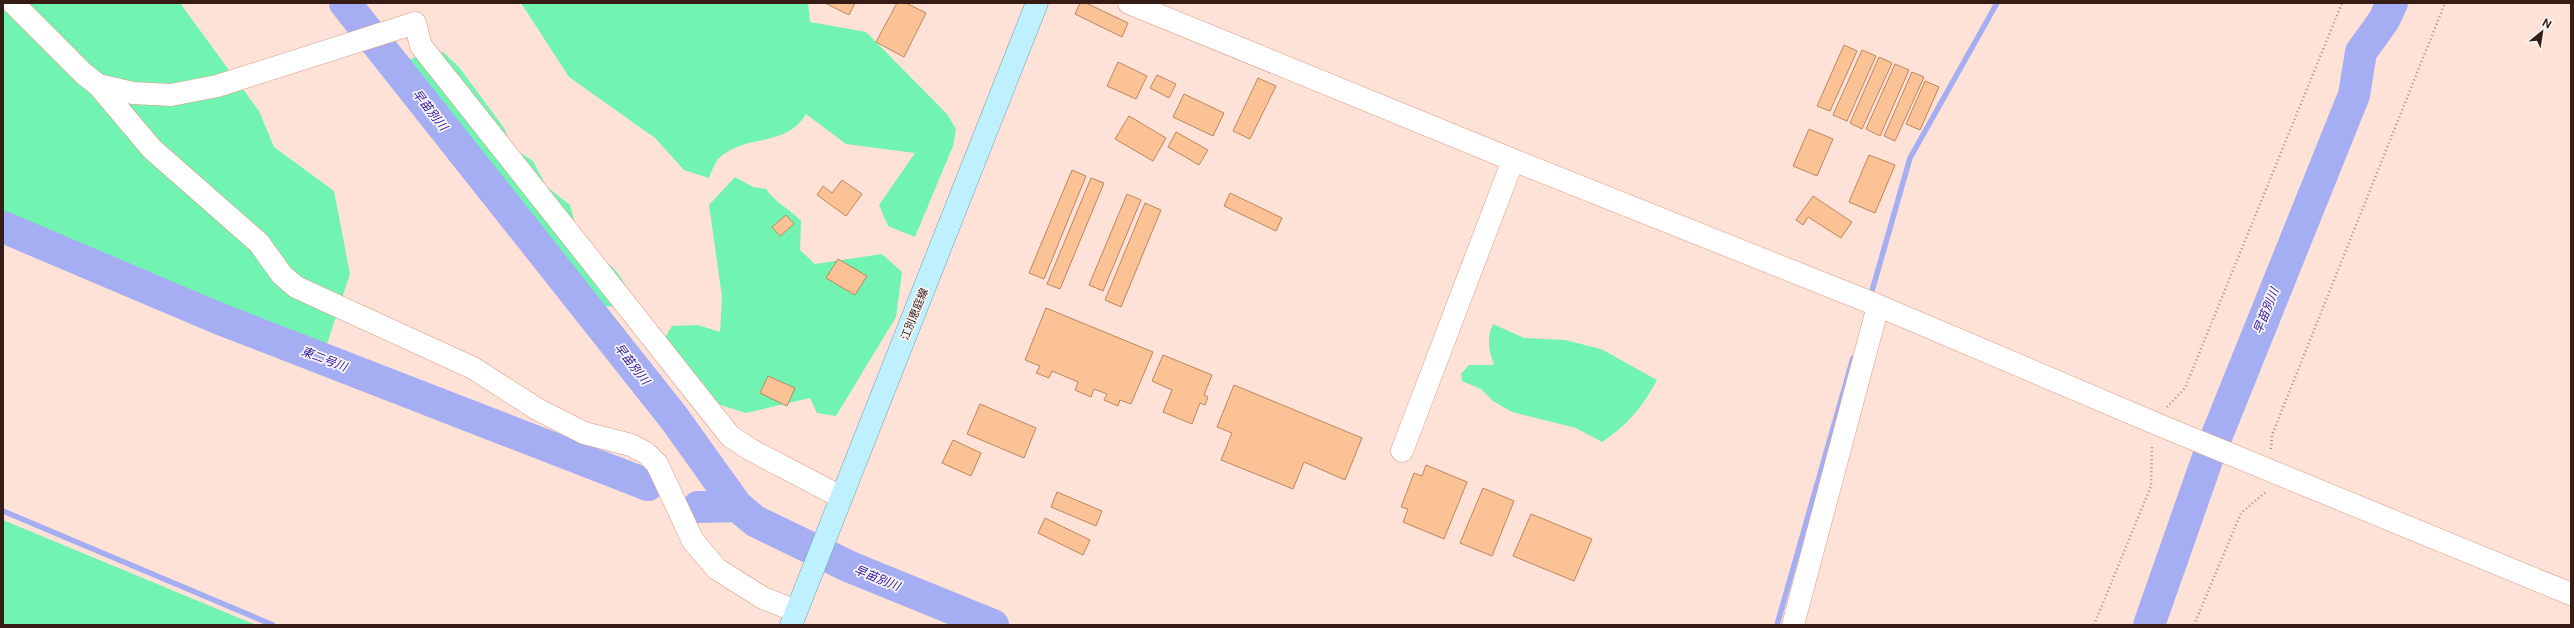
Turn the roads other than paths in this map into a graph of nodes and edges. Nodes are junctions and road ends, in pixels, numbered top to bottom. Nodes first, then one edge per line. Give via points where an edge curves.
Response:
1 (13, 3) edge
2 (1037, 3) edge
3 (1129, 3) edge
4 (98, 86) junction
5 (1513, 160) junction
6 (1872, 304) junction
7 (1402, 451) dead end
8 (838, 504) junction
9 (2571, 594) edge
10 (796, 611) edge
11 (1793, 625) edge

1 - 4 street
2 - 8 main road, 江別恵庭線
3 - 5 street
4 - 8 street via 134,93 171,95 217,86 414,23 421,46 730,436
4 - 10 street via 152,149 260,243 282,275 296,287 473,368 537,409 584,433 631,445 646,453 657,464 692,541 717,569 763,598
5 - 6 street
5 - 7 street
6 - 9 street via 2158,425
6 - 11 street
8 - 10 main road, 江別恵庭線

